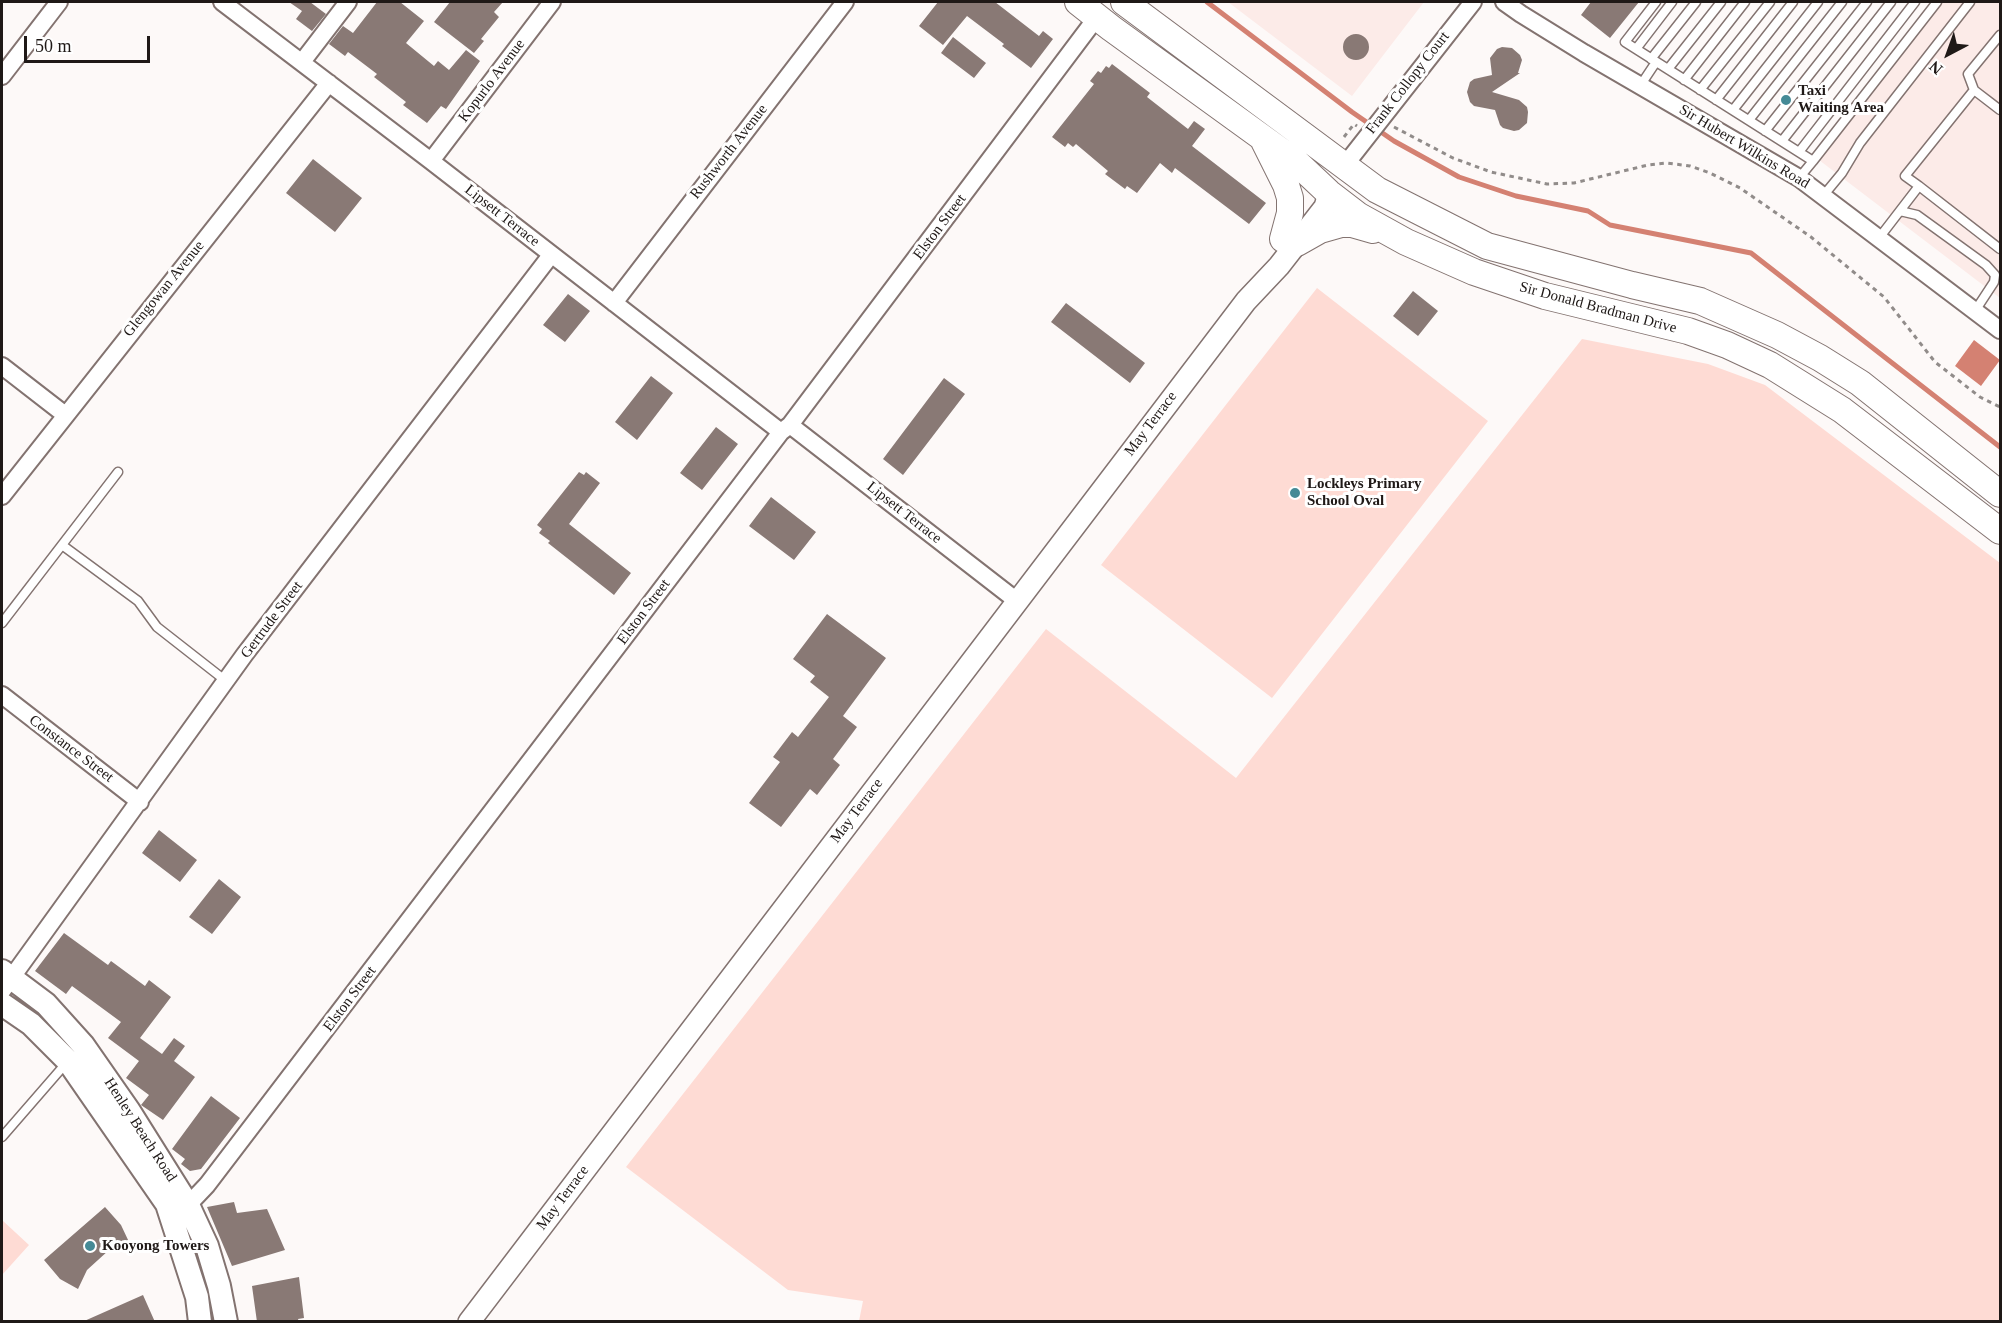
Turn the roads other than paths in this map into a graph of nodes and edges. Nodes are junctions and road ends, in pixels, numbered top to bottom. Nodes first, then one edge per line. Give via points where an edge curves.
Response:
1 (59, 2) edge
2 (222, 2) edge
3 (348, 2) edge
4 (552, 2) edge
5 (845, 2) edge
6 (1125, 2) edge
7 (1473, 2) edge
8 (1504, 2) edge
9 (1656, 2) edge
10 (1672, 2) edge
11 (1696, 2) edge
12 (1721, 2) edge
13 (1745, 2) edge
14 (1770, 2) edge
15 (1793, 2) edge
16 (1818, 2) edge
17 (1842, 2) edge
18 (1867, 2) edge
19 (1891, 2) edge
20 (1915, 2) edge
21 (1937, 2) edge
22 (1970, 2) edge
23 (1088, 9) edge
24 (2001, 35) edge
25 (1636, 49) junction
26 (1654, 61) junction
27 (302, 62) junction
28 (1668, 69) junction
29 (2, 76) edge
30 (1684, 80) junction
31 (329, 83) junction
32 (1640, 86) junction
33 (1700, 90) junction
34 (1974, 90) junction
35 (1716, 100) junction
36 (1733, 110) junction
37 (2001, 110) edge
38 (1749, 120) junction
39 (1297, 128) junction
40 (1765, 131) junction
41 (1263, 139) junction
42 (1782, 141) junction
43 (1799, 152) junction
44 (1813, 160) junction
45 (431, 161) junction
46 (1345, 165) junction
47 (1799, 178) junction
48 (1919, 186) junction
49 (1377, 190) junction
50 (1329, 193) junction
51 (1823, 196) junction
52 (1900, 211) junction
53 (1397, 237) junction
54 (1879, 238) junction
55 (1290, 241) junction
56 (2001, 249) edge
57 (551, 255) junction
58 (1997, 283) edge
59 (614, 303) junction
60 (1975, 311) junction
61 (2001, 330) edge
62 (2, 366) edge
63 (64, 414) junction
64 (786, 429) junction
65 (118, 472) dead end
66 (2001, 494) edge
67 (2, 496) edge
68 (2001, 531) edge
69 (62, 544) junction
70 (1017, 601) junction
71 (2, 623) edge
72 (226, 681) junction
73 (2, 695) edge
74 (140, 802) junction
75 (5, 980) edge
76 (2, 1004) edge
77 (68, 1061) junction
78 (2, 1137) edge
79 (188, 1205) junction
80 (200, 1322) edge
81 (226, 1322) edge
82 (469, 1322) edge

1 - 29 street
2 - 27 street, Lipsett Terrace
3 - 27 street
4 - 45 street, Kopurlo Avenue
5 - 59 street, Rushworth Avenue
6 - 39 main road, Sir Donald Bradman Drive
7 - 46 street, Frank Collopy Court
8 - 32 street, Sir Hubert Wilkins Road
9 - 25 lane via 1625,42
10 - 25 lane
11 - 26 lane
12 - 28 lane
13 - 30 lane
14 - 33 lane
15 - 35 lane
16 - 36 lane
17 - 38 lane
18 - 40 lane
19 - 42 lane
20 - 43 lane
21 - 44 lane
22 - 51 lane
23 - 41 main road, Sir Donald Bradman Drive
23 - 64 street, Elston Street
24 - 34 lane via 1968,74
25 - 26 lane
26 - 28 lane
26 - 32 lane
27 - 31 street, Lipsett Terrace
28 - 30 lane
30 - 33 lane
31 - 45 street, Lipsett Terrace
31 - 63 street, Glengowan Avenue
32 - 47 street, Sir Hubert Wilkins Road
33 - 35 lane
34 - 37 lane
34 - 48 lane via 1905,176
35 - 36 lane
36 - 38 lane
38 - 40 lane
39 - 46 main road, Sir Donald Bradman Drive
39 - 50 main road via 1322,167
40 - 42 lane
41 - 50 main road, Sir Donald Bradman Drive via 1296,162
41 - 55 main road via 1290,198
42 - 43 lane
43 - 44 lane
44 - 47 lane
45 - 57 street, Lipsett Terrace
46 - 49 main road, Sir Donald Bradman Drive
47 - 51 street, Sir Hubert Wilkins Road
48 - 52 lane
48 - 56 lane
49 - 50 main road
49 - 66 main road, Sir Donald Bradman Drive via 1487,246 1700,301 1777,335 1860,383
50 - 53 main road, Sir Donald Bradman Drive via 1359,216
50 - 55 street, May Terrace via 1315,199
51 - 54 street, Sir Hubert Wilkins Road
52 - 54 lane
52 - 58 lane via 1917,215 1986,265
53 - 55 main road via 1341,224
53 - 68 main road, Sir Donald Bradman Drive via 1495,279 1545,296 1688,331 1770,365 1842,410
54 - 60 street, Sir Hubert Wilkins Road
55 - 70 street, May Terrace via 1279,266 1246,301
57 - 59 street, Lipsett Terrace
57 - 72 street, Gertrude Street
58 - 60 lane
59 - 64 street, Lipsett Terrace
60 - 61 street, Sir Hubert Wilkins Road
62 - 63 street
63 - 67 street, Glengowan Avenue
64 - 70 street, Lipsett Terrace
64 - 79 street, Elston Street
65 - 69 lane
69 - 71 lane
69 - 72 lane via 138,601 157,627
70 - 82 street, May Terrace
72 - 74 street, Gertrude Street
73 - 74 street, Constance Street
74 - 75 street, Gertrude Street
75 - 79 main road, Henley Beach Road via 46,1004 83,1045
76 - 77 main road, Henley Beach Road via 32,1024
77 - 78 lane
77 - 80 main road, Henley Beach Road via 167,1204
79 - 81 main road, Henley Beach Road via 207,1246

